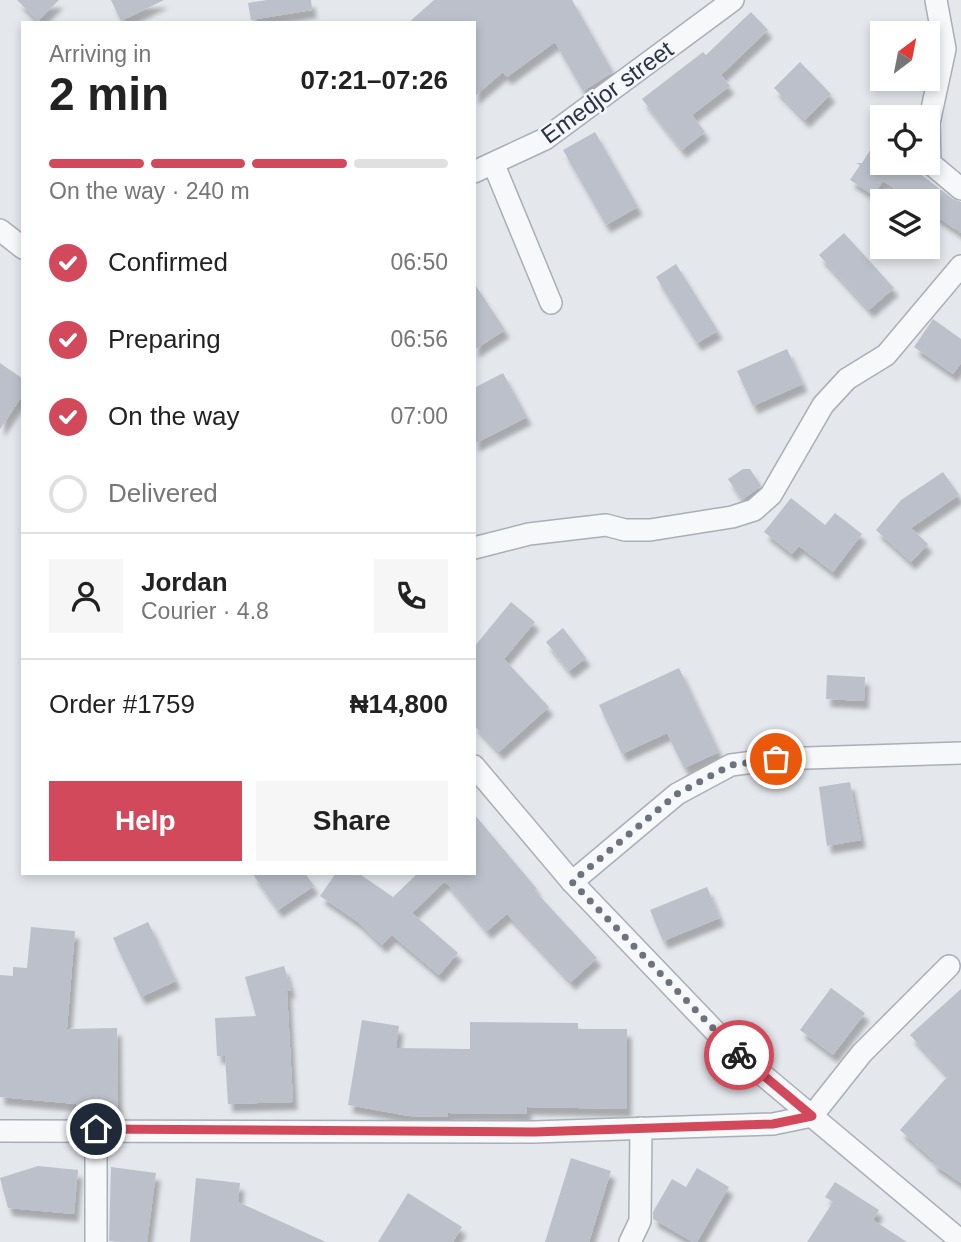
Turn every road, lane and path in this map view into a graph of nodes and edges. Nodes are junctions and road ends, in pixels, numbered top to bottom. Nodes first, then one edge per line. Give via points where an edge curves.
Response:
1 (733, 0) edge
2 (936, 0) edge
3 (484, 169) edge
4 (961, 189) edge
5 (0, 230) edge
6 (21, 246) edge
7 (961, 266) edge
8 (551, 303) dead end
9 (476, 547) edge
10 (961, 753) edge
11 (476, 768) edge
12 (572, 882) junction
13 (949, 966) dead end
14 (812, 1116) junction
15 (641, 1128) junction
16 (96, 1129) junction
17 (0, 1131) edge
18 (961, 1241) edge
19 (96, 1242) edge
20 (630, 1242) edge

1 - 3 street, Emedjor street via 545,139
2 - 4 street via 945,50 929,123 930,163
3 - 8 street
5 - 6 street
7 - 9 street via 886,355 847,379 823,405 771,495 754,510 650,530 606,524 529,534
10 - 12 street via 776,759 731,765 677,794
11 - 12 street
12 - 14 street via 733,1050
13 - 14 street via 862,1053
14 - 15 street via 773,1124
14 - 18 street
15 - 16 street via 534,1132
15 - 20 street via 640,1221
16 - 17 street
16 - 19 street

